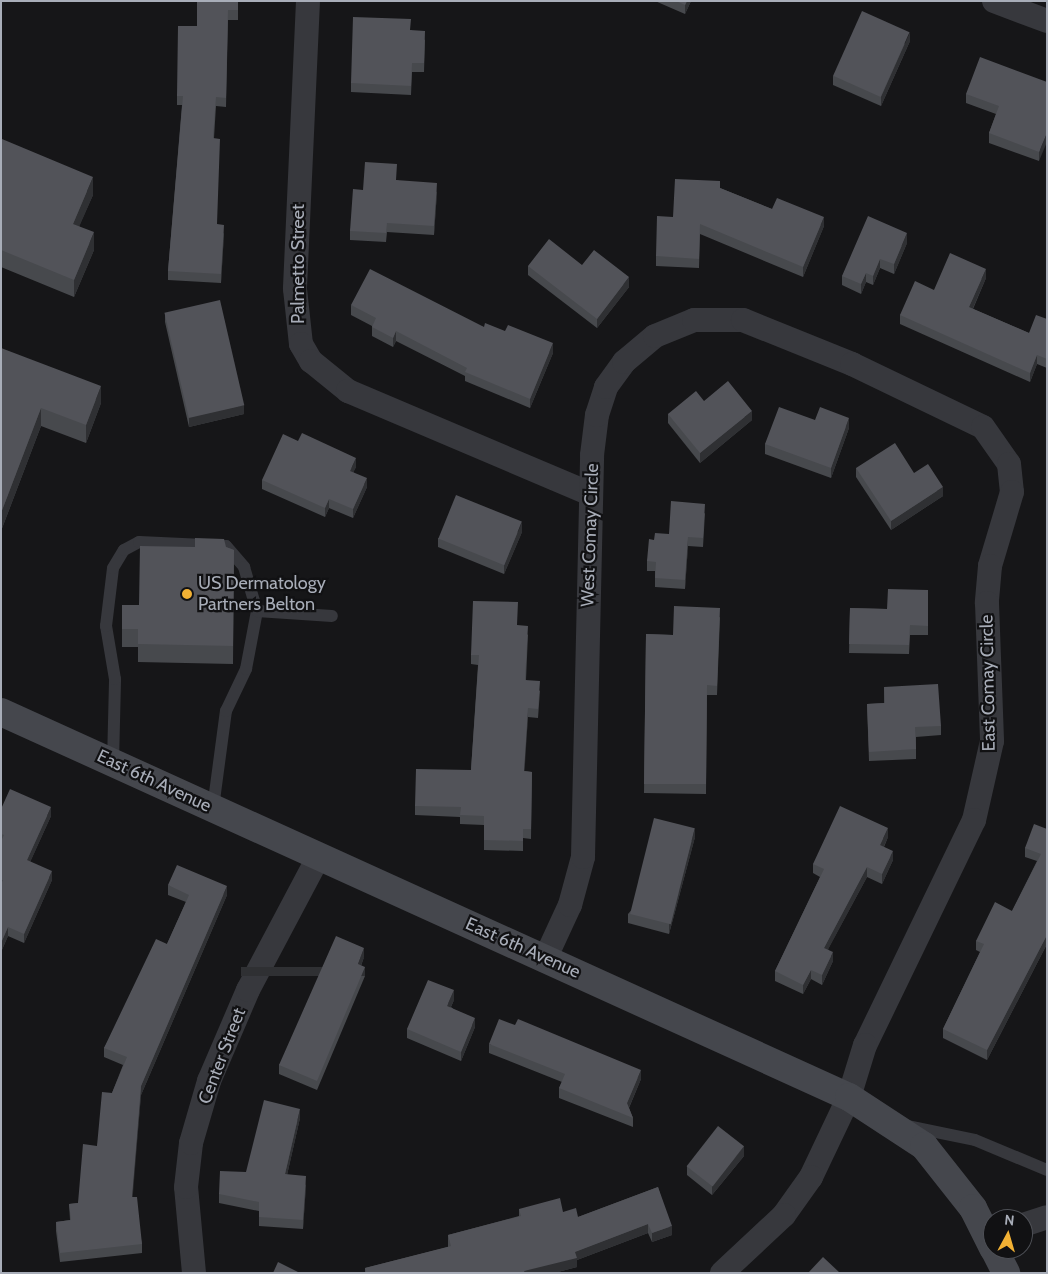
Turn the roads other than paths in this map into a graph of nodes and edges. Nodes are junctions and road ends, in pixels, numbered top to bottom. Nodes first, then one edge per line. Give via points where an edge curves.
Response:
1 (308, 1) edge
2 (994, 1) edge
3 (1047, 21) edge
4 (852, 364) joint
5 (591, 494) junction
6 (257, 611) junction
7 (332, 616) dead end
8 (1, 712) edge
9 (113, 763) junction
10 (213, 808) junction
11 (319, 856) junction
12 (545, 959) junction
13 (849, 1097) junction
14 (895, 1123) junction
15 (1047, 1170) edge
16 (1047, 1217) edge
17 (1033, 1222) edge
18 (983, 1226) edge
19 (1000, 1259) edge
20 (194, 1273) edge
21 (722, 1273) edge
22 (1006, 1273) edge

1 - 5 street, Palmetto Street via 295,289 298,330 310,361 348,391
2 - 3 street
4 - 5 street, West Comay Circle via 743,320 694,320 655,336 624,362 606,387 597,414
4 - 13 street, East Comay Circle via 982,427 1009,464 1012,492 990,566 986,603 992,741 984,782 970,829 864,1044
5 - 12 street, West Comay Circle via 583,858 570,905
6 - 7 lane
6 - 9 lane via 244,567 226,546 139,542 124,550 113,568 106,626 115,687
6 - 10 lane via 246,669 226,711
8 - 9 main road, East 6th Avenue
9 - 10 main road, East 6th Avenue
10 - 11 main road, East 6th Avenue
11 - 12 main road, East 6th Avenue
11 - 20 street, Center Street via 248,990 209,1081 191,1143 186,1187
12 - 13 main road, East 6th Avenue
13 - 14 main road, East 6th Avenue
13 - 21 street, East Comay Circle via 811,1177 784,1215
14 - 15 lane via 975,1140
14 - 18 main road, East 6th Avenue via 924,1146 973,1208
16 - 17 street
19 - 22 main road, East 6th Avenue

